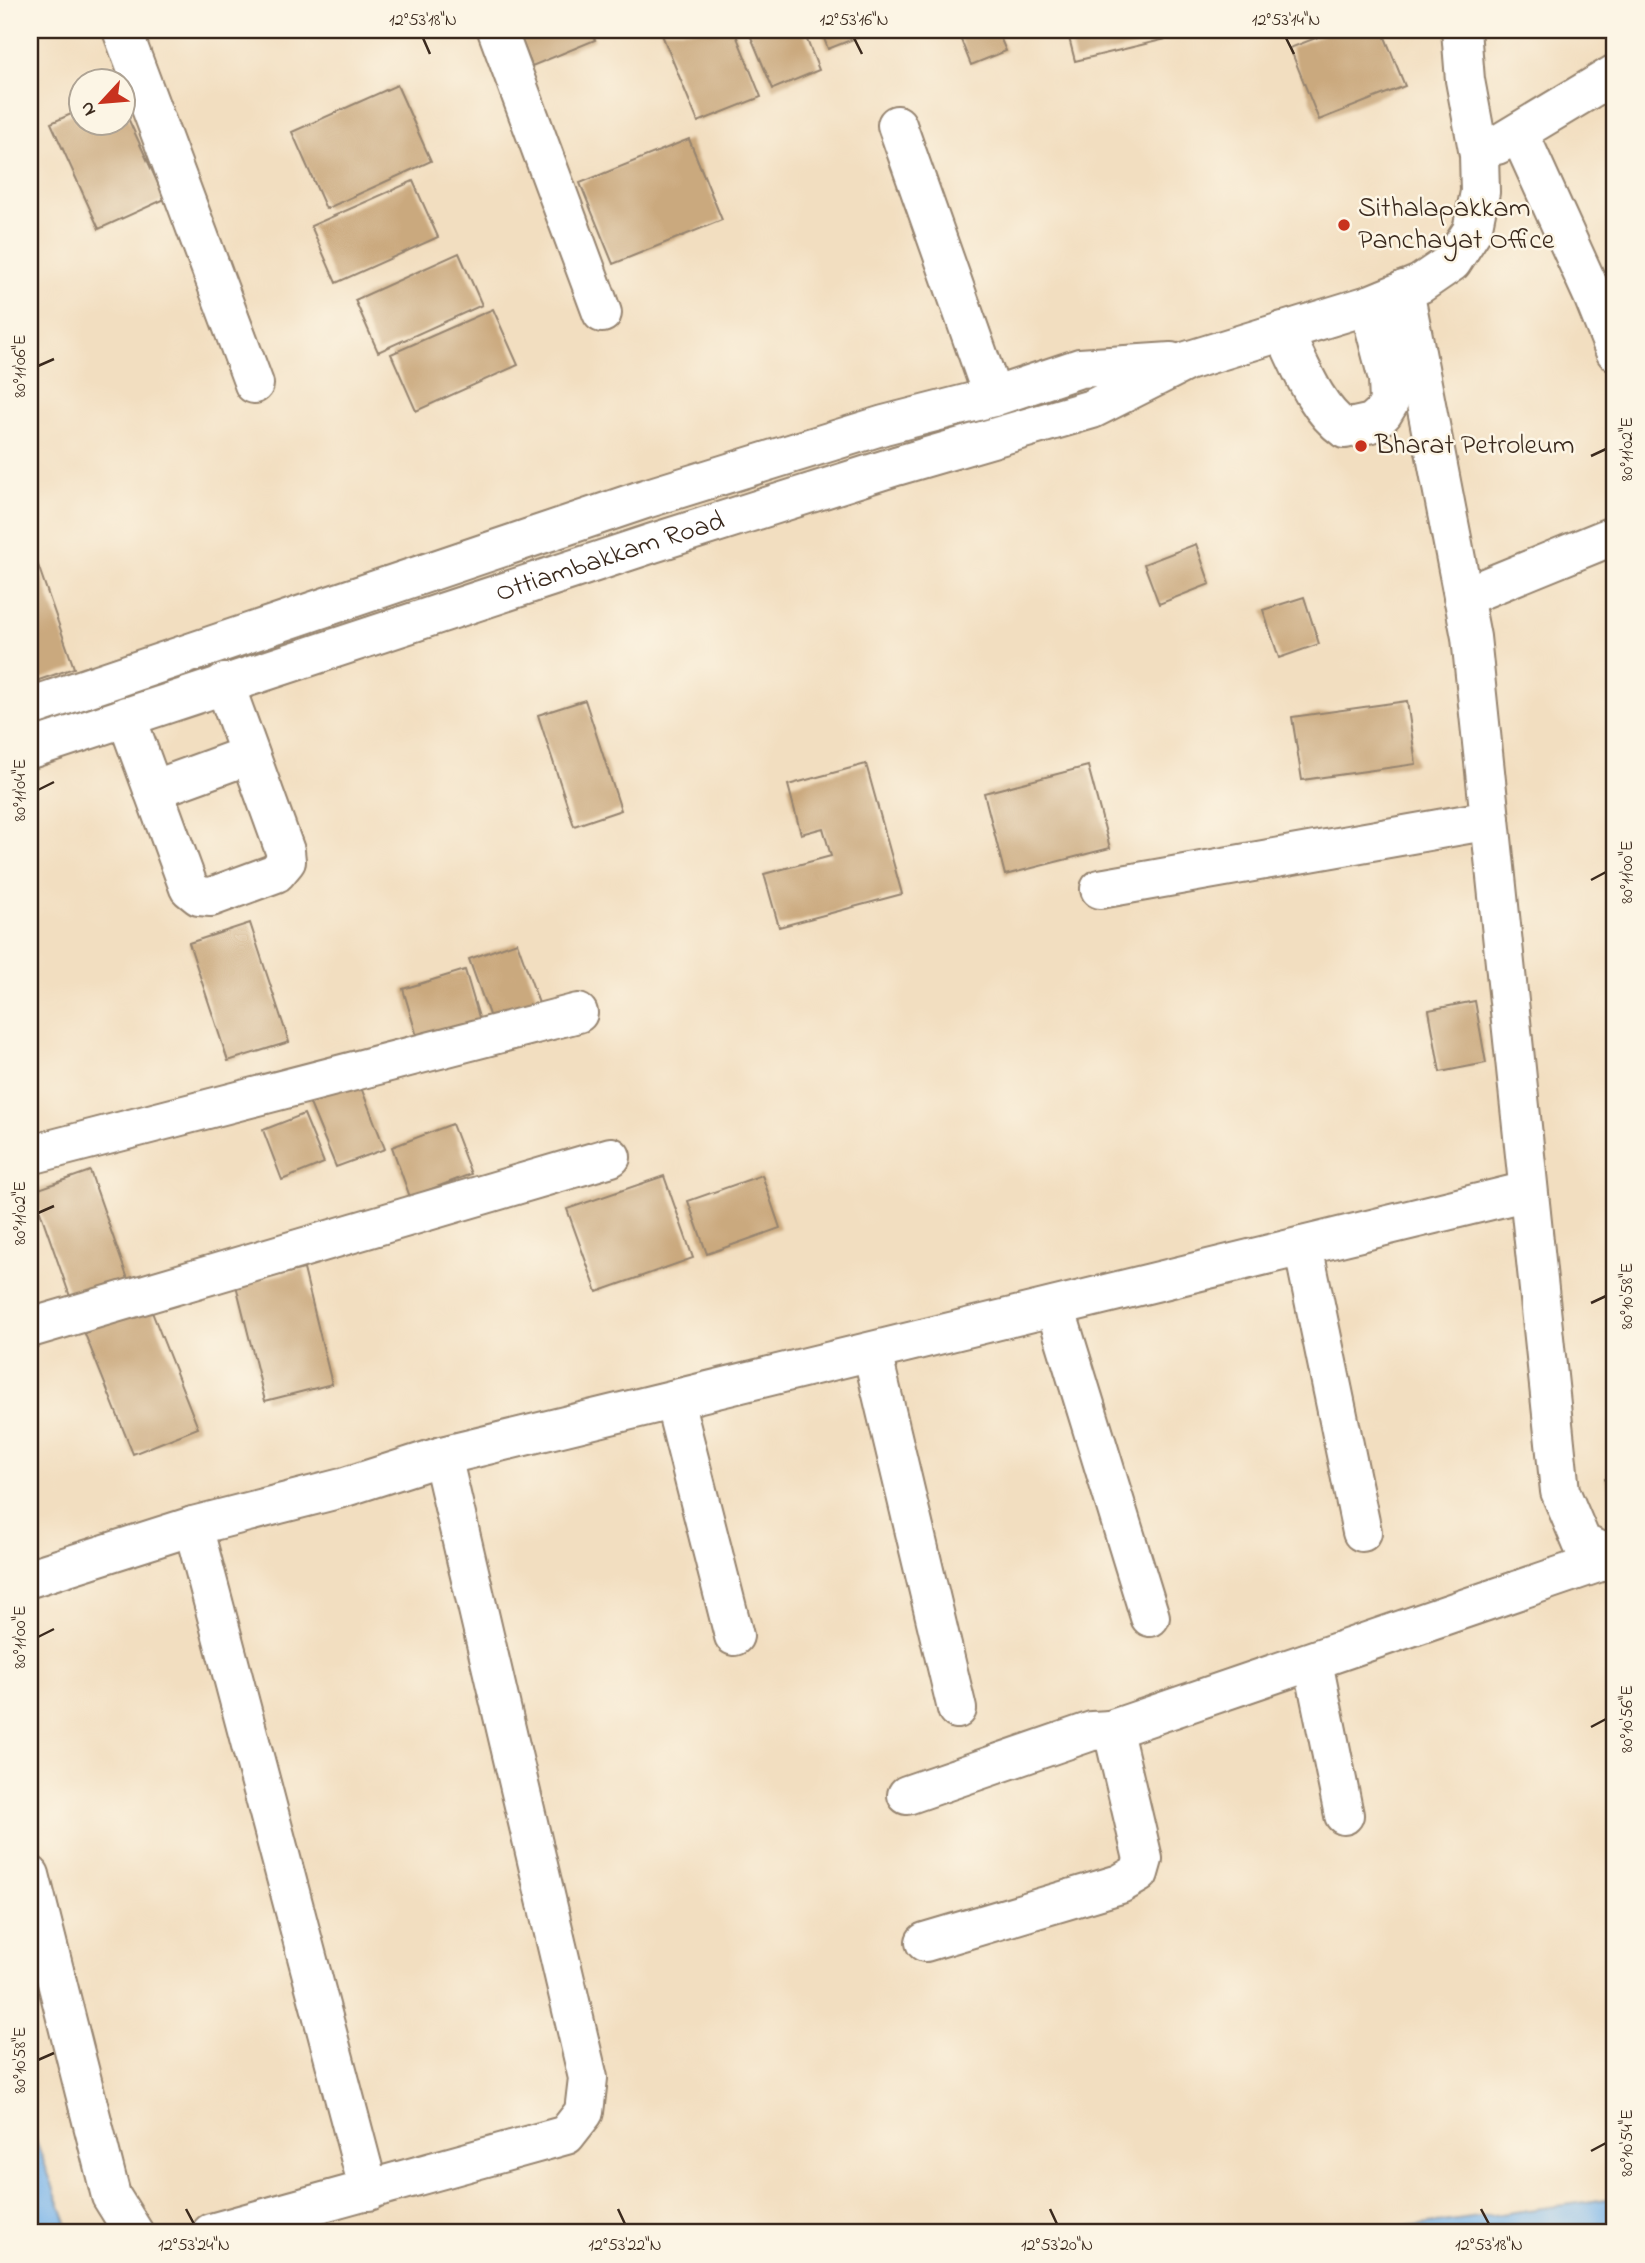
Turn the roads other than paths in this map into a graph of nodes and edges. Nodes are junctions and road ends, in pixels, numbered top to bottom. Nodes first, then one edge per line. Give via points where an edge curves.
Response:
1 (122, 30) edge
2 (497, 30) edge
3 (1447, 30) edge
4 (1461, 30) edge
5 (1615, 74) edge
6 (1465, 80) junction
7 (897, 125) dead end
8 (1519, 134) junction
9 (1479, 155) junction
10 (1404, 290) junction
11 (1369, 305) junction
12 (602, 313) dead end
13 (1283, 331) junction
14 (1615, 351) edge
15 (1187, 361) junction
16 (254, 384) dead end
17 (993, 397) junction
18 (1615, 535) edge
19 (1463, 597) junction
20 (224, 683) junction
21 (30, 707) edge
22 (126, 716) junction
23 (30, 749) edge
24 (250, 755) junction
25 (153, 790) junction
26 (1490, 820) junction
27 (1100, 889) dead end
28 (578, 1013) dead end
29 (30, 1155) edge
30 (611, 1157) dead end
31 (1528, 1191) junction
32 (1303, 1246) junction
33 (1055, 1307) junction
34 (30, 1328) edge
35 (872, 1352) junction
36 (674, 1400) junction
37 (442, 1456) junction
38 (193, 1526) junction
39 (1362, 1532) dead end
40 (1615, 1557) edge
41 (30, 1578) edge
42 (1150, 1617) dead end
43 (734, 1636) dead end
44 (1312, 1662) junction
45 (957, 1709) dead end
46 (1110, 1730) junction
47 (907, 1795) dead end
48 (1344, 1815) dead end
49 (30, 1875) edge
50 (925, 1942) dead end
51 (369, 2191) junction
52 (134, 2233) edge
53 (211, 2233) edge

1 - 16 street
2 - 12 street
3 - 6 street, Ottiambakkam Road
4 - 6 street, Ottiambakkam Road
5 - 8 street
6 - 9 street, Ottiambakkam Road
7 - 17 street
8 - 9 street
8 - 14 street
9 - 10 street, Ottiambakkam Road via 1480,192 1472,231 1452,262
10 - 11 street, Ottiambakkam Road
10 - 19 street
11 - 13 street, Ottiambakkam Road
11 - 13 street via 1388,379 1389,403 1372,423 1345,429 1332,419
13 - 15 street, Ottiambakkam Road
15 - 17 street, Ottiambakkam Road via 1080,368
15 - 20 street, Ottiambakkam Road via 1092,409 653,542
17 - 21 street, Ottiambakkam Road via 884,425 645,499
18 - 19 street
19 - 26 street
20 - 22 street, Ottiambakkam Road
20 - 24 street
22 - 23 street, Ottiambakkam Road
22 - 25 street
24 - 25 street
24 - 25 street via 286,861 276,873 211,897 189,888
26 - 27 street
26 - 31 street
28 - 29 street
30 - 34 street
31 - 32 street
31 - 40 street via 1560,1491 1582,1543
32 - 33 street
32 - 39 street
33 - 35 street
33 - 42 street
35 - 36 street
35 - 45 street
36 - 37 street
36 - 43 street
37 - 38 street via 342,1488
37 - 51 street via 588,2078 584,2112 566,2135
38 - 41 street
38 - 51 street
40 - 44 street
44 - 46 street
44 - 48 street
46 - 47 street via 1092,1731
46 - 50 street via 1143,1859 1139,1873 1120,1884
49 - 52 street via 111,2196
51 - 53 street

